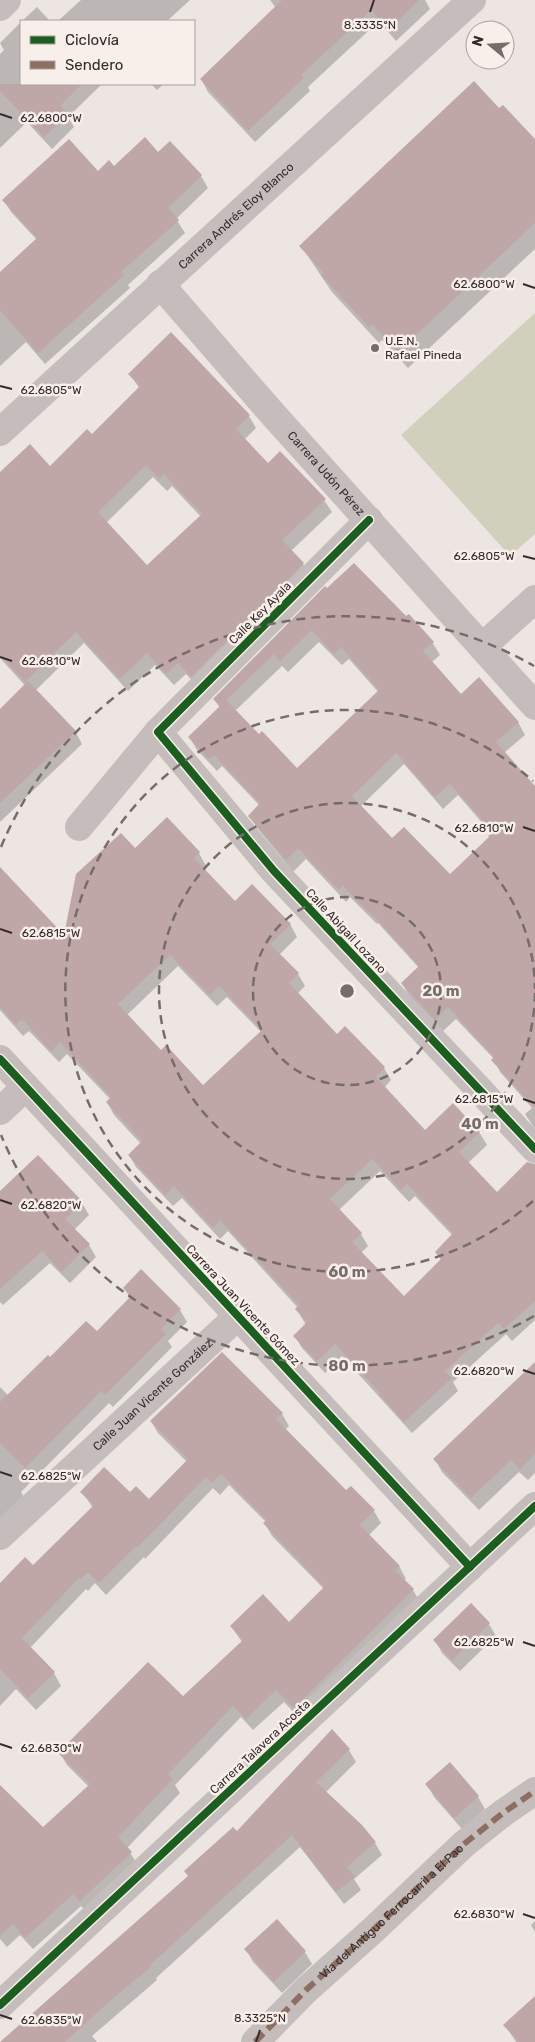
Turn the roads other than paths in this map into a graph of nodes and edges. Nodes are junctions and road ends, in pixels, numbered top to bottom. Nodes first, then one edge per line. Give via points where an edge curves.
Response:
1 (8, 0) edge
2 (472, 0) edge
3 (0, 7) edge
4 (160, 284) junction
5 (0, 432) edge
6 (369, 520) junction
7 (535, 599) edge
8 (482, 646) junction
9 (535, 706) edge
10 (163, 727) junction
11 (79, 828) dead end
12 (0, 1059) edge
13 (26, 1087) junction
14 (0, 1111) edge
15 (535, 1149) edge
16 (238, 1316) junction
17 (535, 1506) edge
18 (0, 1536) edge
19 (470, 1567) junction
20 (535, 1791) edge
21 (0, 2005) edge
22 (255, 2042) edge

1 - 3 street
2 - 4 street, Carrera Andrés Eloy Blanco
4 - 5 street, Carrera Andrés Eloy Blanco
4 - 6 street, Carrera Udón Pérez
6 - 8 street, Carrera Udón Pérez
6 - 10 street, Calle Key Ayala
7 - 8 street
8 - 9 street, Carrera Udón Pérez
10 - 11 street, Calle Key Ayala
10 - 15 street, Calle Abigaíl Lozano via 274,871
12 - 13 street, Carrera Juan Vicente Gómez
13 - 14 street
13 - 16 street, Carrera Juan Vicente Gómez
16 - 18 street, Calle Juan Vicente González
16 - 19 street, Carrera Juan Vicente Gómez
17 - 19 street, Carrera Talavera Acosta
19 - 21 street, Carrera Talavera Acosta
20 - 22 street, Vía del Antiguo Ferrocarril a El Pao via 464,1844 306,1990

